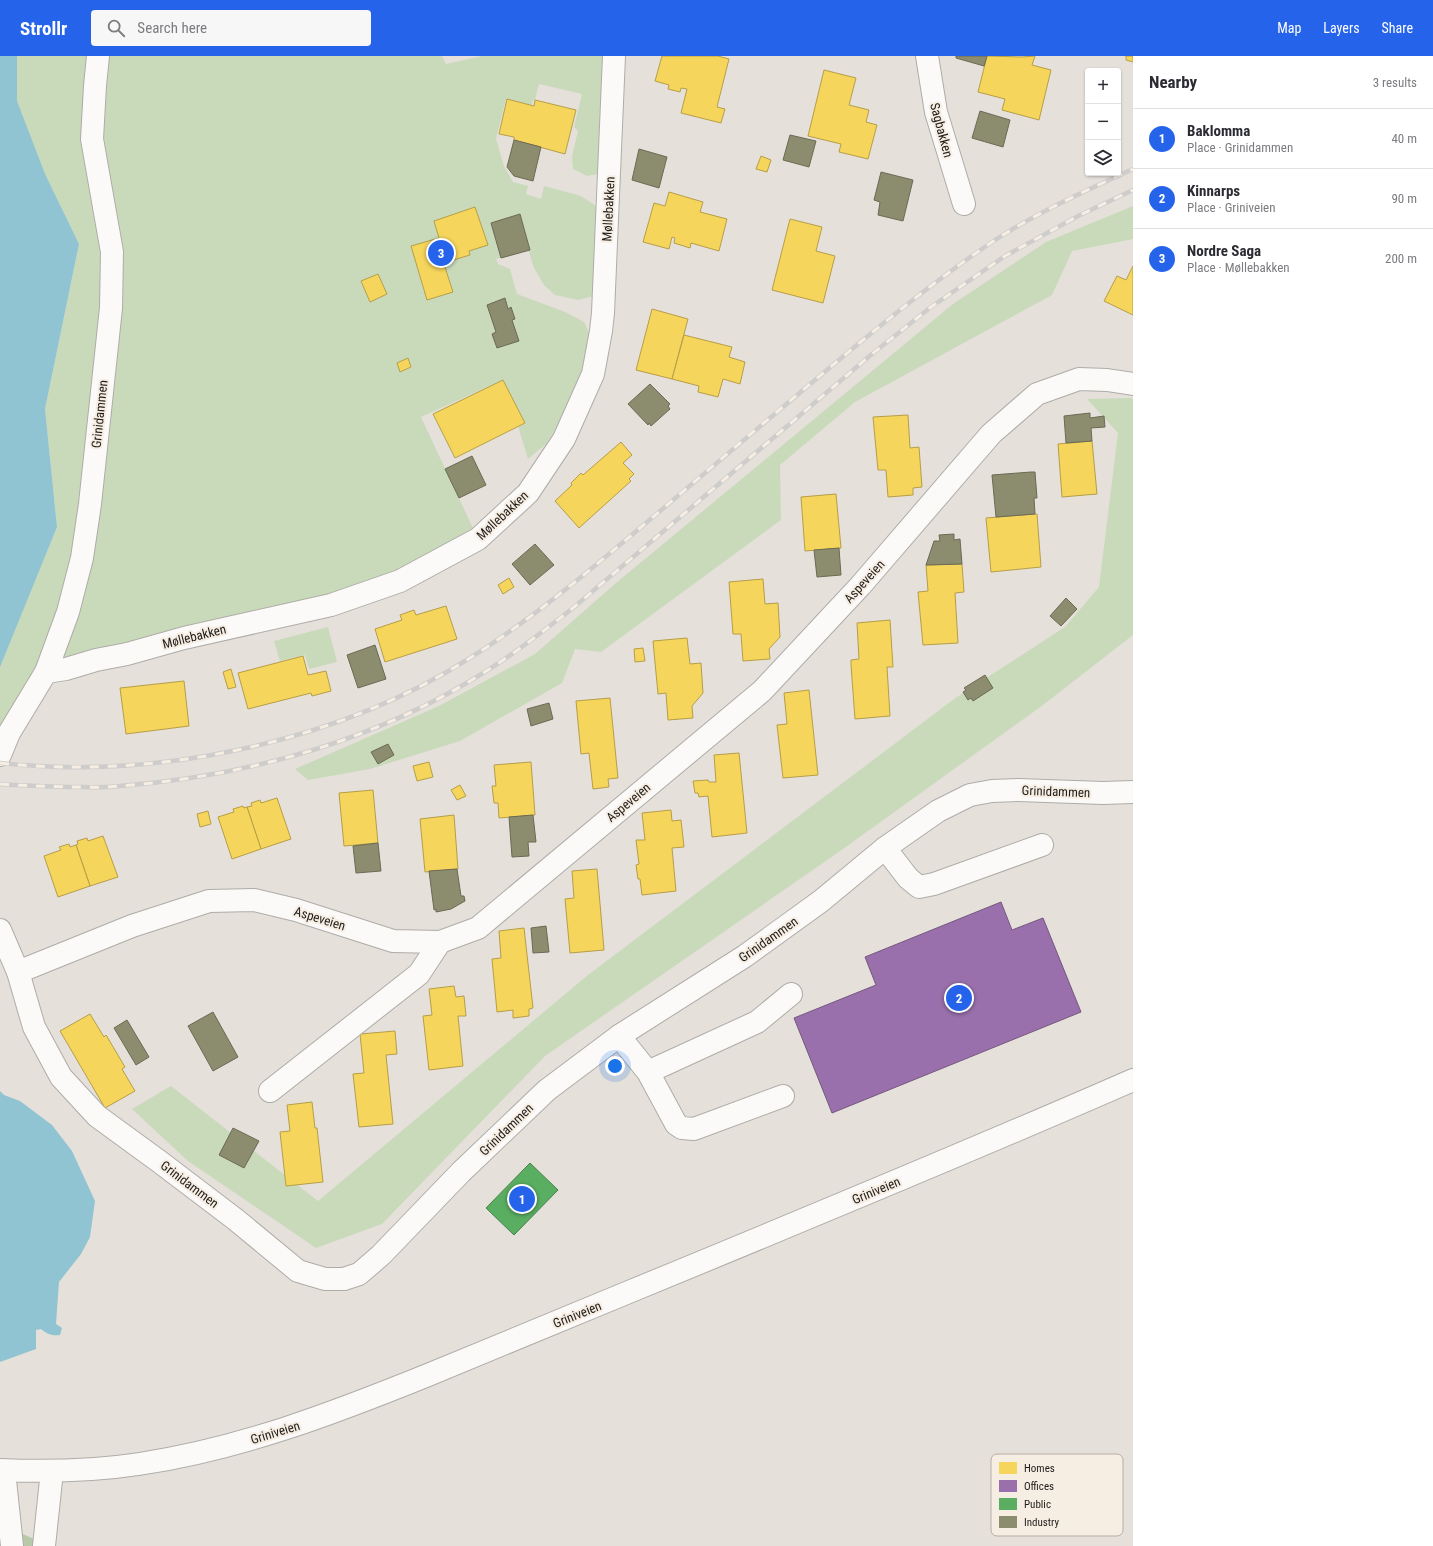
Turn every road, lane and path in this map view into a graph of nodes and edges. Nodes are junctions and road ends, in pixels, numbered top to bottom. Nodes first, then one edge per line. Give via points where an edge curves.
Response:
1 (98, 56) edge
2 (614, 56) edge
3 (927, 56) edge
4 (964, 204) dead end
5 (1133, 384) edge
6 (46, 672) junction
7 (0, 755) edge
8 (1133, 792) edge
9 (1042, 845) dead end
10 (885, 848) junction
11 (0, 930) edge
12 (440, 942) junction
13 (18, 972) junction
14 (791, 994) dead end
15 (619, 1036) junction
16 (648, 1072) junction
17 (1133, 1080) edge
18 (270, 1091) dead end
19 (783, 1096) dead end
20 (2, 1470) edge
21 (52, 1471) junction
22 (12, 1546) edge
23 (44, 1546) edge

1 - 6 street, Grinidammen via 92,140 112,252 110,308 82,558 68,612
2 - 6 street, Møllebakken via 603,313 593,374 564,439 528,493 478,539 400,581 331,605
3 - 4 street, Sagbakken via 936,112
5 - 12 street, Aspeveien via 1079,379 1037,394 991,434 862,585 762,691 478,928
6 - 7 street, Grinidammen via 9,733
8 - 10 street, Grinidammen via 1018,790 970,795 938,811
9 - 10 street via 934,884 919,887 908,878
10 - 15 street, Grinidammen via 821,902 745,956
11 - 13 street, Grinidammen
12 - 13 street, Aspeveien via 393,941 296,910 254,900 209,901 132,926
12 - 18 street via 419,974
13 - 15 street, Grinidammen via 34,1026 61,1077 97,1116 235,1219 298,1271 326,1279 344,1279 359,1274 547,1090
14 - 16 street via 757,1022
15 - 16 street
16 - 19 street via 676,1124 682,1128 694,1129
17 - 21 street, Griniveien via 1013,1133 470,1358 311,1421 259,1438 141,1464
20 - 21 street, Griniveien
20 - 22 street
21 - 23 street

